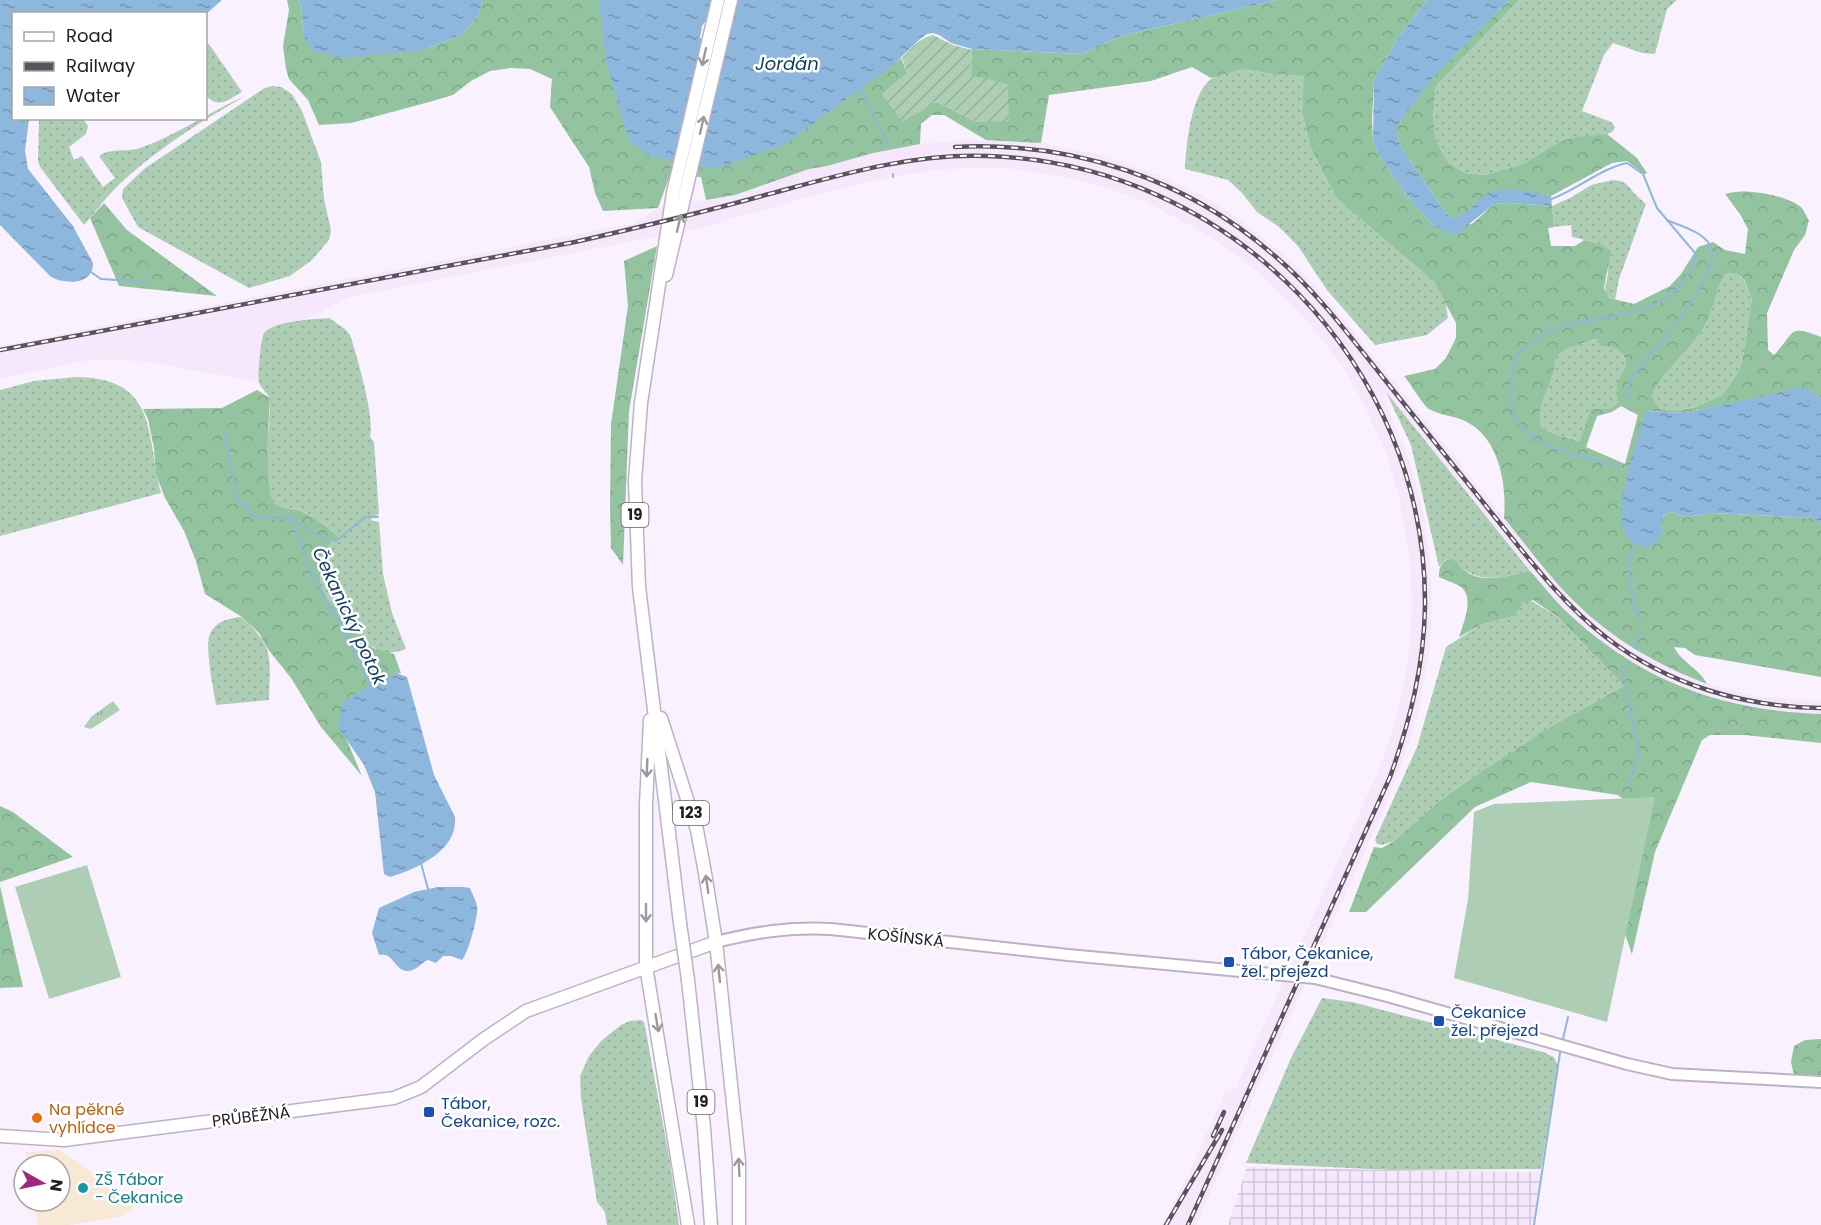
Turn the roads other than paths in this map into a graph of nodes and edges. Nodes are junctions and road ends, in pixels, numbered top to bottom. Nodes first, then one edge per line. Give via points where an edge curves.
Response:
1 (718, 0) edge
2 (731, 0) edge
3 (651, 341) junction
4 (652, 688) junction
5 (716, 942) junction
6 (646, 966) junction
7 (484, 1039) joint
8 (1821, 1082) edge
9 (0, 1136) edge
10 (688, 1225) edge
11 (711, 1225) edge
12 (739, 1225) edge

1 -> 3 main road, 19 via 676,179
3 -> 2 main road, 19
3 - 4 main road, 19 via 638,428 635,509 639,587
5 -> 4 main road, 123 via 697,830
4 -> 6 main road via 646,769
4 - 11 main road, 19, bridge via 688,980
5 - 6 main road, KOŠÍNSKÁ
5 - 8 street, KOŠÍNSKÁ via 755,932 831,929 1068,956 1295,975 1348,985 1664,1072
12 -> 5 main road via 739,1161
6 - 7 main road, KOŠÍNSKÁ via 526,1011
6 -> 10 main road
7 - 9 main road, PRŮBĚŽNÁ via 421,1087 394,1098 64,1140

